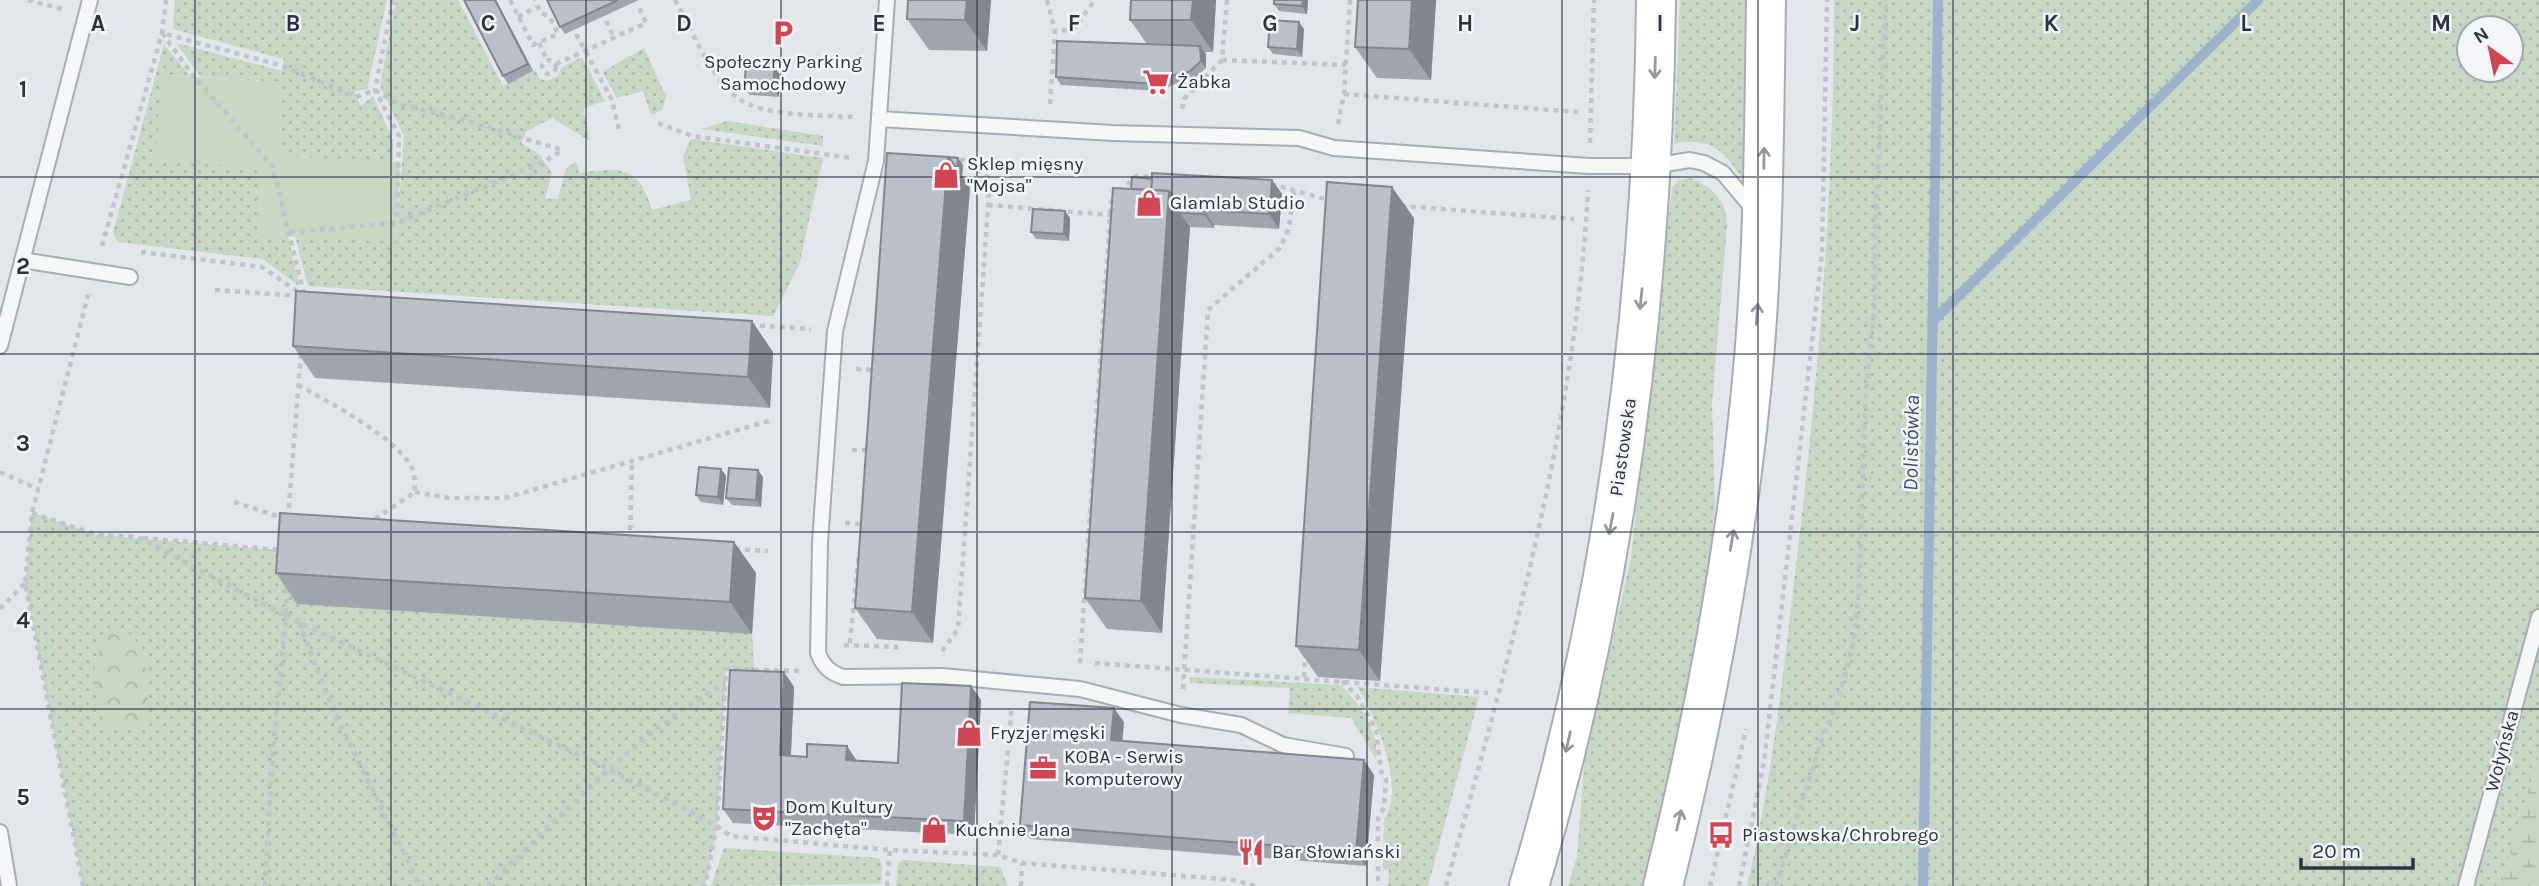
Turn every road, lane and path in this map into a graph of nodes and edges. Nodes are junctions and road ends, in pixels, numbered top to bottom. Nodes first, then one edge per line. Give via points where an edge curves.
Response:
1 (28, 0) edge
2 (90, 0) edge
3 (161, 0) edge
4 (166, 0) edge
5 (393, 0) edge
6 (510, 0) edge
7 (535, 0) edge
8 (675, 0) edge
9 (887, 0) edge
10 (1047, 0) edge
11 (1095, 0) edge
12 (1227, 0) edge
13 (1350, 0) edge
14 (1594, 0) edge
15 (1656, 0) edge
16 (1766, 0) edge
17 (1827, 0) edge
18 (1886, 0) edge
19 (536, 7) junction
20 (639, 7) dead end
21 (165, 8) junction
22 (86, 16) junction
23 (518, 17) junction
24 (606, 21) dead end
25 (1055, 31) junction
26 (162, 33) junction
27 (576, 34) dead end
28 (614, 38) junction
29 (539, 43) junction
30 (584, 51) junction
31 (547, 60) junction
32 (1223, 60) junction
33 (556, 64) junction
34 (1346, 65) junction
35 (375, 90) junction
36 (1344, 94) junction
37 (1578, 112) dead end
38 (879, 119) junction
39 (1049, 130) junction
40 (621, 134) dead end
41 (1175, 134) junction
42 (1334, 148) junction
43 (952, 159) edge
44 (1589, 166) junction
45 (1652, 166) junction
46 (1163, 177) edge
47 (1269, 184) edge
48 (1294, 191) junction
49 (1331, 200) junction
50 (988, 205) junction
51 (1398, 206) dead end
52 (1330, 214) edge
53 (1111, 215) junction
54 (1574, 219) dead end
55 (397, 223) junction
56 (1763, 227) junction
57 (290, 232) junction
58 (102, 247) junction
59 (115, 248) dead end
60 (129, 250) dead end
61 (22, 260) junction
62 (94, 271) junction
63 (130, 277) dead end
64 (215, 290) dead end
65 (304, 296) junction
66 (303, 309) edge
67 (737, 324) edge
68 (835, 331) junction
69 (0, 346) edge
70 (301, 347) edge
71 (298, 385) junction
72 (772, 420) dead end
73 (632, 461) junction
74 (0, 472) edge
75 (38, 489) junction
76 (415, 492) junction
77 (234, 502) dead end
78 (32, 513) junction
79 (288, 520) junction
80 (301, 521) edge
81 (381, 525) edge
82 (288, 530) edge
83 (138, 537) junction
84 (616, 541) edge
85 (630, 542) junction
86 (644, 543) edge
87 (727, 548) edge
88 (288, 551) edge
89 (768, 551) dead end
90 (288, 577) edge
91 (25, 583) junction
92 (0, 609) edge
93 (286, 616) junction
94 (2539, 617) edge
95 (298, 622) junction
96 (902, 648) edge
97 (928, 650) dead end
98 (1305, 650) edge
99 (942, 652) junction
100 (818, 653) junction
101 (955, 653) dead end
102 (1066, 661) dead end
103 (1080, 662) junction
104 (1184, 670) junction
105 (942, 676) junction
106 (1304, 677) junction
107 (1341, 680) junction
108 (1014, 682) junction
109 (725, 684) junction
110 (1080, 689) junction
111 (1488, 693) dead end
112 (1181, 715) junction
113 (1746, 729) dead end
114 (1346, 756) edge
115 (611, 770) junction
116 (717, 826) junction
117 (0, 832) edge
118 (890, 850) junction
119 (998, 855) junction
120 (1022, 863) junction
121 (1234, 883) edge
122 (9, 886) edge
123 (83, 886) edge
124 (265, 886) edge
125 (420, 886) edge
126 (488, 886) edge
127 (705, 886) edge
128 (887, 886) edge
129 (1021, 886) edge
130 (1255, 886) edge
131 (1378, 886) edge
132 (1446, 886) edge
133 (1529, 886) edge
134 (1663, 886) edge
135 (1710, 886) edge
136 (1739, 886) edge
137 (1776, 886) edge
138 (2466, 886) edge

1 - 22 path
2 - 22 lane
3 - 21 path
4 - 21 path
5 - 35 path
6 - 23 path
7 - 19 path
8 - 38 path via 722,82 737,98 751,106 795,113
9 - 38 lane
10 - 25 path
11 - 25 path via 1073,30
12 - 32 path
13 - 34 path
14 - 44 path
15 -> 45 main road, Piastowska
56 -> 16 main road
17 - 136 path via 1822,254 1764,762
18 - 137 path via 1875,302 1864,403 1854,642
19 - 23 path
19 - 29 path via 550,16 558,34
20 - 28 path via 646,23
21 - 26 path
22 - 61 lane
23 - 29 path via 533,45
24 - 28 path
25 - 39 path
26 - 35 path via 283,66 356,97
26 - 57 path via 194,77 272,165
26 - 58 path
27 - 30 path
28 - 30 path
29 - 31 path
30 - 33 path
30 - 40 path via 612,100
31 - 33 path
31 - 33 path via 541,66 545,74 554,73
32 - 34 path
32 - 41 path via 1184,99
34 - 36 path
35 - 55 path via 399,136
35 - 55 path via 396,103 562,150 544,162
36 - 37 path
36 - 42 path
38 - 39 lane
38 - 68 lane via 876,161
39 - 41 lane
41 - 42 lane via 1299,138
42 - 44 lane
42 - 49 path
43 - 50 path via 964,160 989,179
44 - 45 lane
44 - 132 path via 1576,334 1538,534
45 - 56 lane via 1689,160 1723,173
45 -> 133 main road, Piastowska via 1623,466 1568,743
46 - 53 path via 1136,176 1111,202
47 - 48 path
48 - 49 path
48 - 104 path via 1289,227 1280,248 1208,310
49 - 52 path
50 - 53 path
50 - 99 path via 958,629
51 - 54 path
53 - 103 path
55 - 57 path
134 -> 56 main road via 1693,758 1736,514
57 - 65 path
58 - 59 path
58 - 62 path
60 - 65 path via 262,267
61 - 62 lane
61 - 69 lane
62 - 63 lane
62 - 75 path
64 - 65 path
65 - 66 path
67 - 68 path
68 - 100 lane via 820,542
70 - 71 path
71 - 76 path via 344,409 400,451 413,471
71 - 79 path
72 - 73 path
73 - 76 path via 505,498 449,498
73 - 85 path
74 - 75 path
75 - 78 path
76 - 81 path via 367,524
77 - 79 path
78 - 83 path via 97,535
78 - 91 path
79 - 80 path
79 - 82 path
83 - 88 path
83 - 93 path
84 - 85 path
85 - 86 path
87 - 89 path
90 - 93 path
91 - 92 path
91 - 123 path
93 - 95 path
93 - 124 path
94 - 138 lane, Wołyńska
95 - 115 path
95 - 125 path via 334,712
96 - 100 path via 850,643
97 - 99 path
98 - 106 path
99 - 101 path
99 - 105 path
100 - 105 lane via 832,673 843,677
100 - 109 path via 800,671 726,669
102 - 103 path
103 - 104 path
103 - 110 path
104 - 106 path
104 - 112 path
105 - 108 lane
106 - 107 path
107 - 111 path
107 - 131 path via 1357,696 1376,730 1386,779 1384,808 1378,818
108 - 110 lane
108 - 119 path
109 - 115 path via 678,713
109 - 116 path
110 - 112 lane
112 - 114 lane via 1241,725 1283,745
113 - 135 path
115 - 116 path
115 - 126 path
116 - 118 path via 731,836
116 - 127 path
117 - 122 lane
118 - 119 path
118 - 128 path
119 - 120 path
120 - 121 path
120 - 129 path
121 - 130 path

